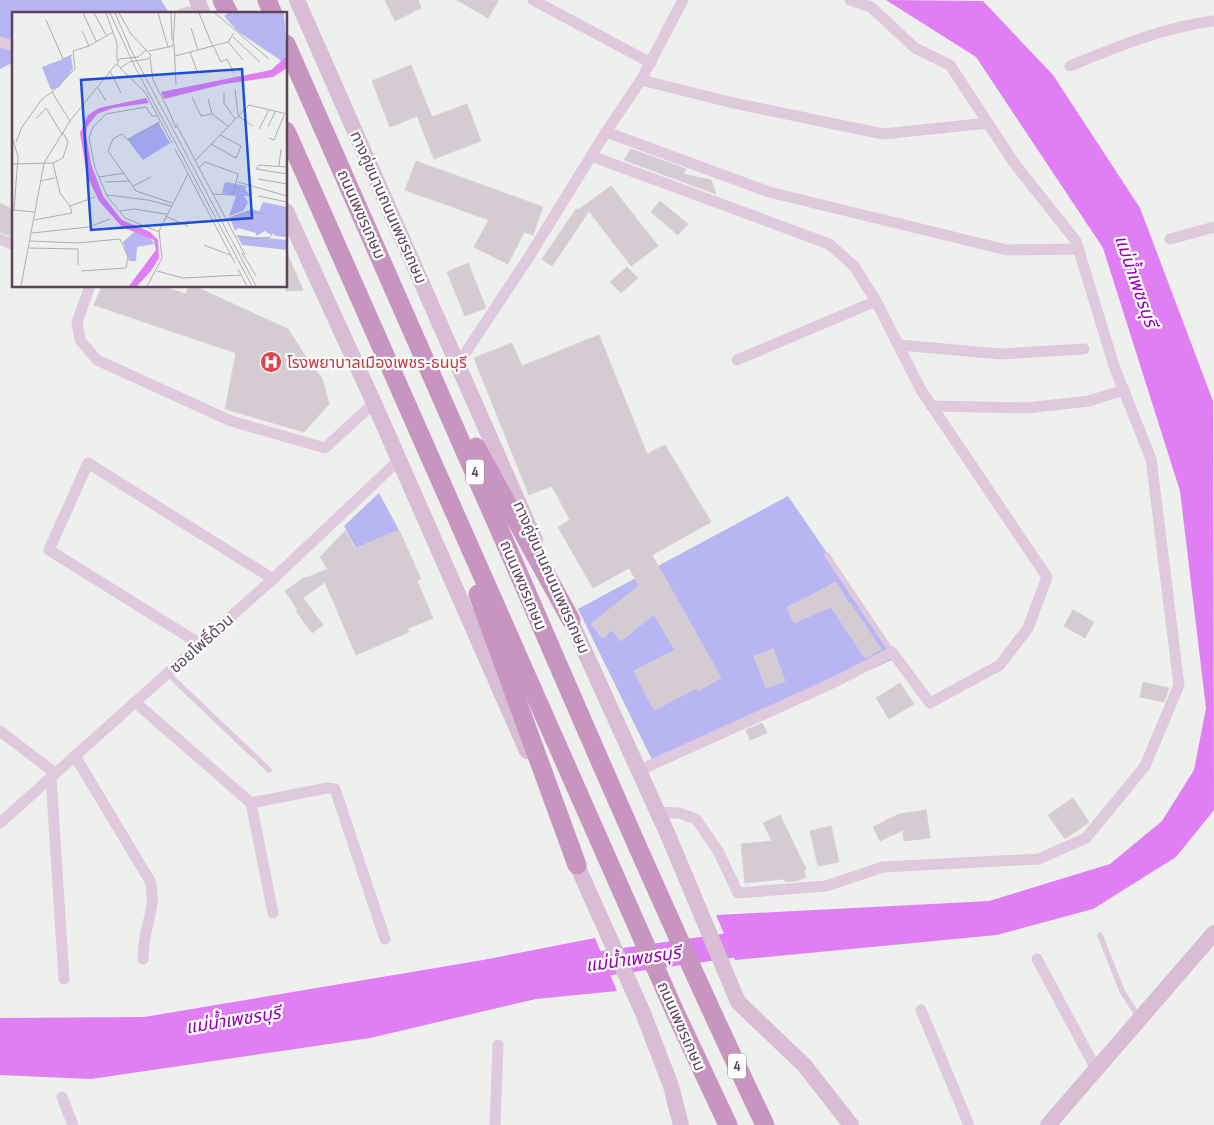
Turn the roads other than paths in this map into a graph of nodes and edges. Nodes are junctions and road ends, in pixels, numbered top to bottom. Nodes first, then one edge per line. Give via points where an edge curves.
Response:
1 (222, 0) edge
2 (229, 0) edge
3 (267, 0) edge
4 (297, 0) edge
5 (533, 0) edge
6 (684, 0) edge
7 (850, 0) edge
8 (200, 8) edge
9 (188, 12) edge
10 (228, 12) edge
11 (234, 12) edge
12 (272, 12) edge
13 (1214, 21) edge
14 (288, 48) edge
15 (651, 63) junction
16 (1070, 66) dead end
17 (642, 80) junction
18 (988, 124) junction
19 (606, 132) junction
20 (288, 136) edge
21 (592, 156) junction
22 (288, 215) edge
23 (1214, 227) edge
24 (0, 239) edge
25 (1170, 239) dead end
26 (12, 244) edge
27 (1079, 249) junction
28 (89, 288) edge
29 (876, 300) junction
30 (420, 345) junction
31 (899, 345) junction
32 (1084, 349) dead end
33 (737, 360) dead end
34 (458, 364) junction
35 (1124, 390) junction
36 (374, 403) junction
37 (931, 406) junction
38 (421, 437) junction
39 (399, 460) junction
40 (827, 555) dead end
41 (273, 579) junction
42 (570, 620) junction
43 (200, 644) junction
44 (892, 652) junction
45 (168, 673) junction
46 (135, 702) junction
47 (0, 732) edge
48 (75, 756) junction
49 (269, 770) dead end
50 (638, 771) junction
51 (53, 775) junction
52 (251, 803) junction
53 (657, 812) junction
54 (0, 823) edge
55 (577, 865) junction
56 (273, 914) dead end
57 (1214, 934) edge
58 (1100, 935) dead end
59 (385, 939) dead end
60 (142, 959) dead end
61 (1036, 959) dead end
62 (64, 979) dead end
63 (921, 1010) dead end
64 (1140, 1018) junction
65 (498, 1045) dead end
66 (1096, 1069) junction
67 (62, 1097) dead end
68 (73, 1125) edge
69 (496, 1125) edge
70 (680, 1125) edge
71 (728, 1125) edge
72 (765, 1125) edge
73 (851, 1125) edge
74 (969, 1125) edge
75 (1048, 1125) edge

1 - 10 highway
2 - 11 highway
3 - 12 highway
4 - 34 main road, ทางคู่ขนานถนนเพชรเกษม / 4
5 - 15 street
6 - 15 street
7 - 18 street via 871,7 915,48 950,65
8 - 9 street
13 - 16 street via 1166,31
14 - 30 highway, ถนนเพชรเกษม / 4
15 - 17 street
17 - 18 street via 883,134
17 - 19 street
18 - 27 street via 1014,163 1076,240
19 - 21 street
19 - 27 street via 769,192 1007,250
20 - 38 highway, ถนนเพชรเกษม / 4
21 - 29 street via 829,244 854,266
21 - 34 street
22 - 36 main road
23 - 25 street
24 - 26 street
27 - 35 street
28 - 36 street via 77,322 80,340 97,360 231,421 325,448
29 - 31 street
29 - 33 street
30 - 42 highway
30 - 72 highway, ถนนเพชรเกษม / 4 via 661,902
31 - 32 street via 1001,354
31 - 37 street
34 - 42 main road, ทางคู่ขนานถนนเพชรเกษม / 4
35 - 37 street via 1090,401 1026,408
35 - 53 street via 1151,460 1179,686 1145,766 1086,838 1039,859 883,867 826,886 738,893 718,851 696,819 679,813
36 - 39 main road
37 - 44 street via 1047,577 1028,628 1000,665 930,703
38 - 55 highway
38 - 71 highway, ถนนเพชรเกษม / 4
39 - 41 street, ซอยโพธิ์ด้วน
39 - 55 main road
40 - 44 lane
41 - 43 street, ซอยโพธิ์ด้วน
41 - 43 street via 88,462 48,550
42 - 50 main road, ทางคู่ขนานถนนเพชรเกษม / 4
43 - 45 street, ซอยโพธิ์ด้วน
44 - 50 street via 837,682
45 - 46 street, ซอยโพธิ์ด้วน
45 - 49 lane
46 - 48 street, ซอยโพธิ์ด้วน
46 - 52 street
47 - 51 street
48 - 51 street, ซอยโพธิ์ด้วน
48 - 60 street via 150,881 154,894
50 - 53 main road, ทางคู่ขนานถนนเพชรเกษม / 4
51 - 54 street, ซอยโพธิ์ด้วน
51 - 62 street
52 - 56 street
52 - 59 street via 327,788 334,790
53 - 73 main road, ทางคู่ขนานถนนเพชรเกษม / 4 via 738,1002 804,1065
55 - 70 main road via 643,1013 671,1086
57 - 64 main road
58 - 64 lane via 1122,991
61 - 66 street
63 - 74 street
64 - 66 main road
65 - 69 street
66 - 75 main road
67 - 68 street

